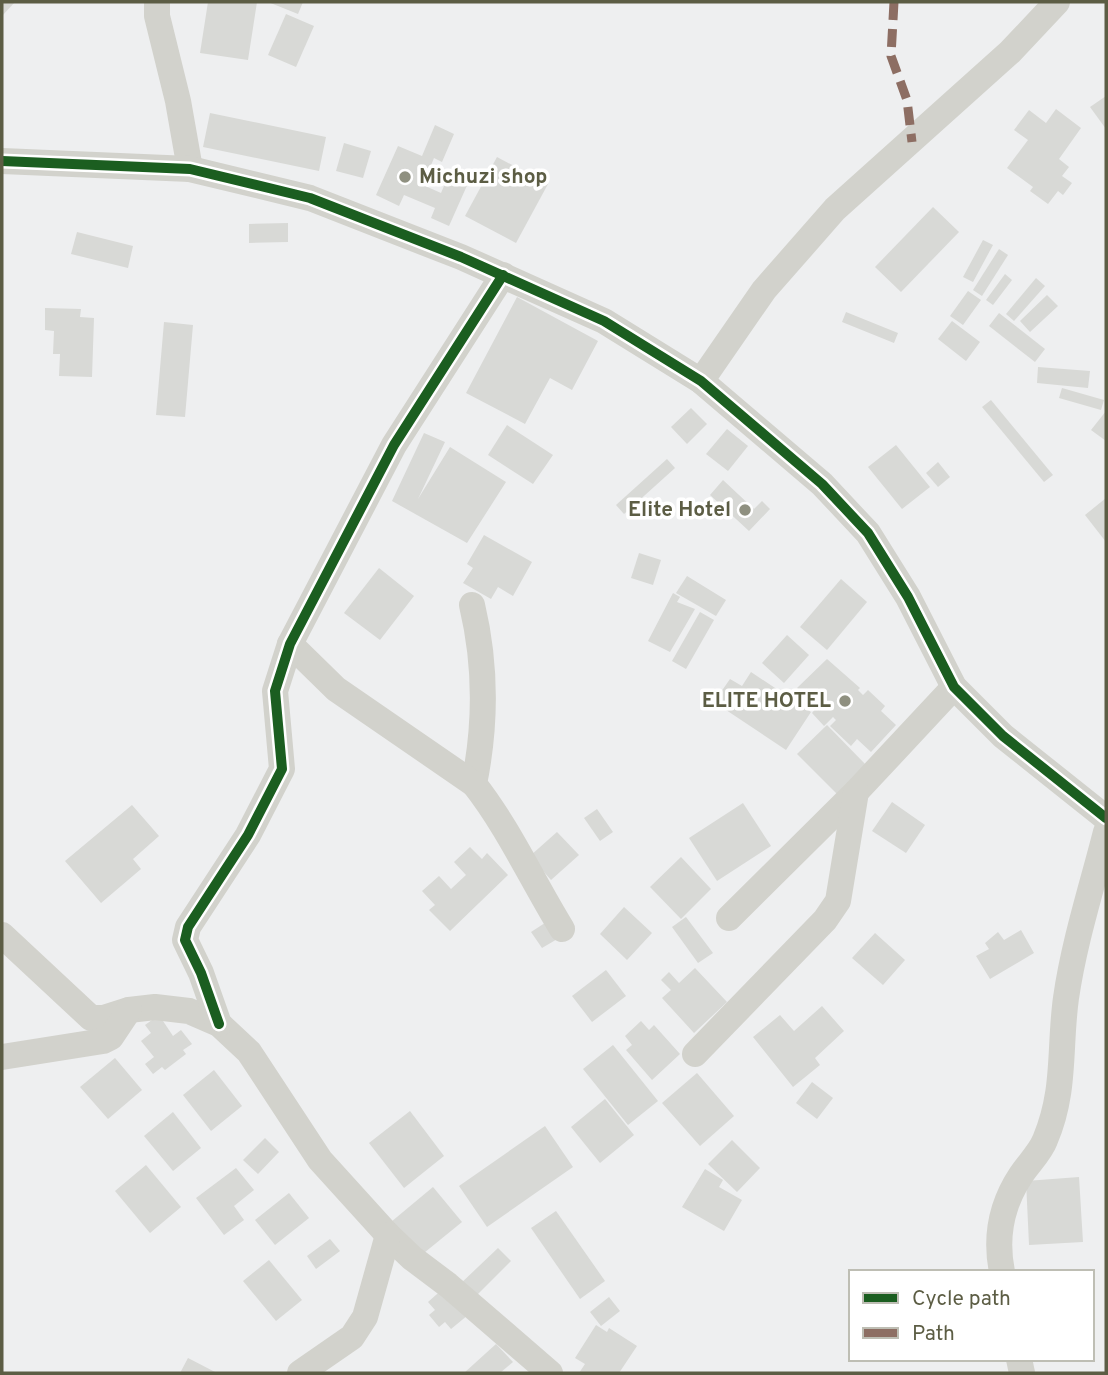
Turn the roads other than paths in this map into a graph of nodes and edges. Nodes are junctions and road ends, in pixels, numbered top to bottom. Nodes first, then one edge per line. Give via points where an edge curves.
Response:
1 (157, 2) edge
2 (1057, 2) edge
3 (2, 161) edge
4 (190, 169) junction
5 (503, 275) junction
6 (701, 381) junction
7 (472, 605) dead end
8 (290, 644) junction
9 (954, 687) junction
10 (474, 784) junction
11 (856, 792) junction
12 (1106, 818) edge
13 (1106, 832) edge
14 (729, 918) dead end
15 (562, 929) dead end
16 (2, 935) edge
17 (129, 1010) junction
18 (219, 1024) junction
19 (695, 1054) dead end
20 (2, 1057) edge
21 (388, 1235) junction
22 (1002, 1270) edge
23 (548, 1372) edge
24 (300, 1373) edge

1 - 4 street
2 - 6 street via 1010,52 835,209 764,290
3 - 4 street
4 - 5 street via 310,198
5 - 6 street via 604,321
5 - 8 street via 394,445
6 - 9 street via 822,484 868,533 908,597
7 - 10 street via 480,639 483,716
8 - 10 street via 337,689
8 - 18 street via 275,691 282,769 248,835 188,927 185,940
9 - 11 street
9 - 12 street via 1003,736
10 - 15 street via 491,805
11 - 14 street
11 - 19 street via 838,901
13 - 22 street via 1071,964 1058,1103 1044,1143 1002,1211
16 - 17 street via 91,1018
17 - 18 street via 189,1011
17 - 20 street via 111,1037 103,1041
18 - 21 street via 250,1052 320,1160
21 - 23 street
21 - 24 street via 365,1317 352,1337

